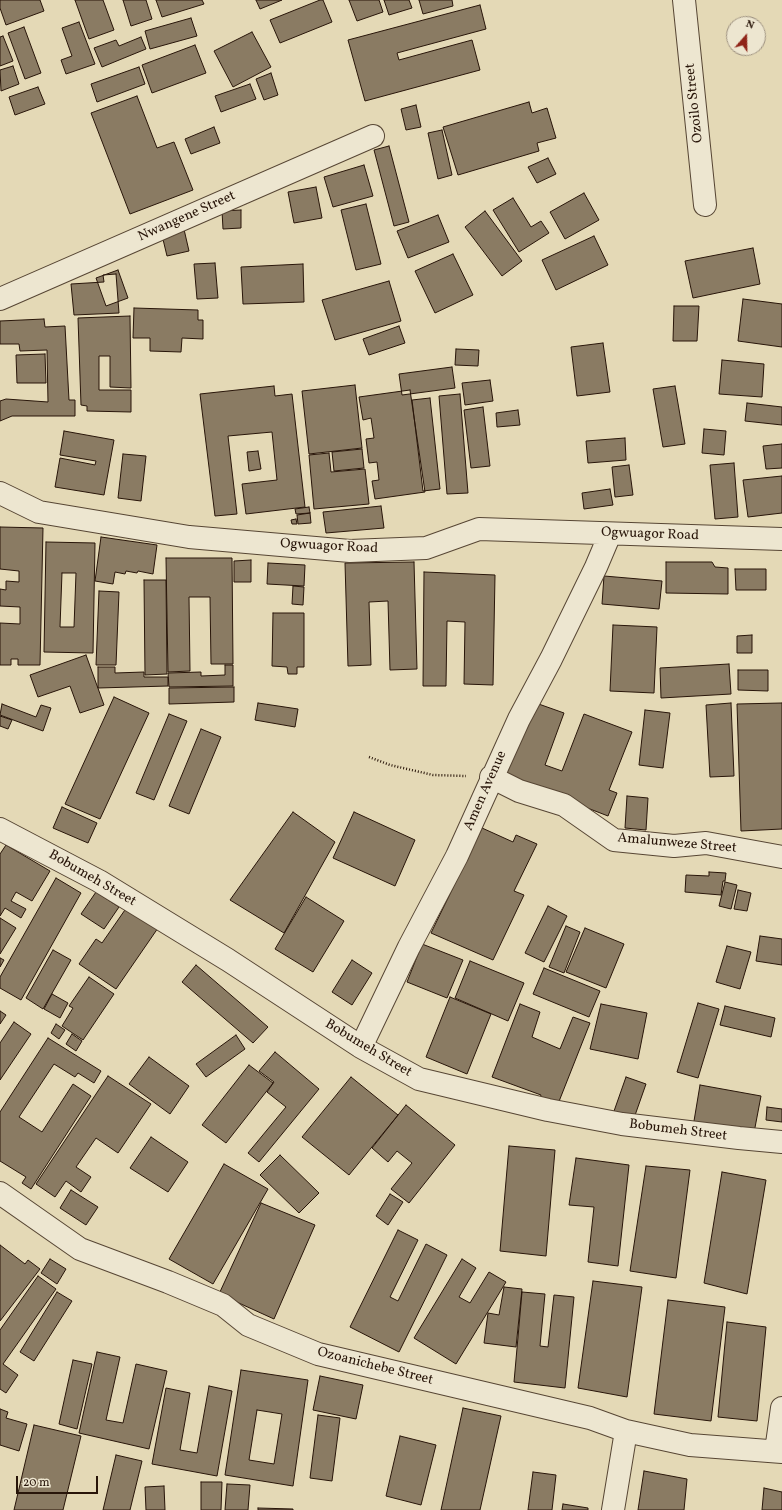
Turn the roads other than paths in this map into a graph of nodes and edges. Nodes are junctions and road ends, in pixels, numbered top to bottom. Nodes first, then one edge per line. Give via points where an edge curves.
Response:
1 (684, 0) edge
2 (373, 136) dead end
3 (705, 205) dead end
4 (0, 299) edge
5 (0, 493) edge
6 (610, 534) junction
7 (782, 539) edge
8 (491, 777) junction
9 (0, 828) edge
10 (782, 857) edge
11 (360, 1047) junction
12 (782, 1142) edge
13 (0, 1194) edge
14 (782, 1408) edge
15 (626, 1431) junction
16 (779, 1452) edge
17 (613, 1510) edge

1 - 3 street, Ozoilo Street
2 - 4 street, Nwangene Street
5 - 6 street, Ogwuagor Road via 39,512 189,536 350,551 426,548 480,529
6 - 7 street, Ogwuagor Road
6 - 8 street, Amen Avenue
8 - 10 street, Amalunweze Street via 519,791 564,805 614,840 674,846 706,843
8 - 11 street, Amen Avenue via 457,856
9 - 11 street, Bobumeh Street via 99,881 228,960
11 - 12 street, Bobumeh Street via 419,1079 548,1110 622,1124
13 - 15 street, Ozoanichebe Street via 80,1249 223,1305 248,1325 318,1354 590,1418
14 - 16 street
15 - 16 street, Ozoanichebe Street via 690,1445
15 - 17 street

